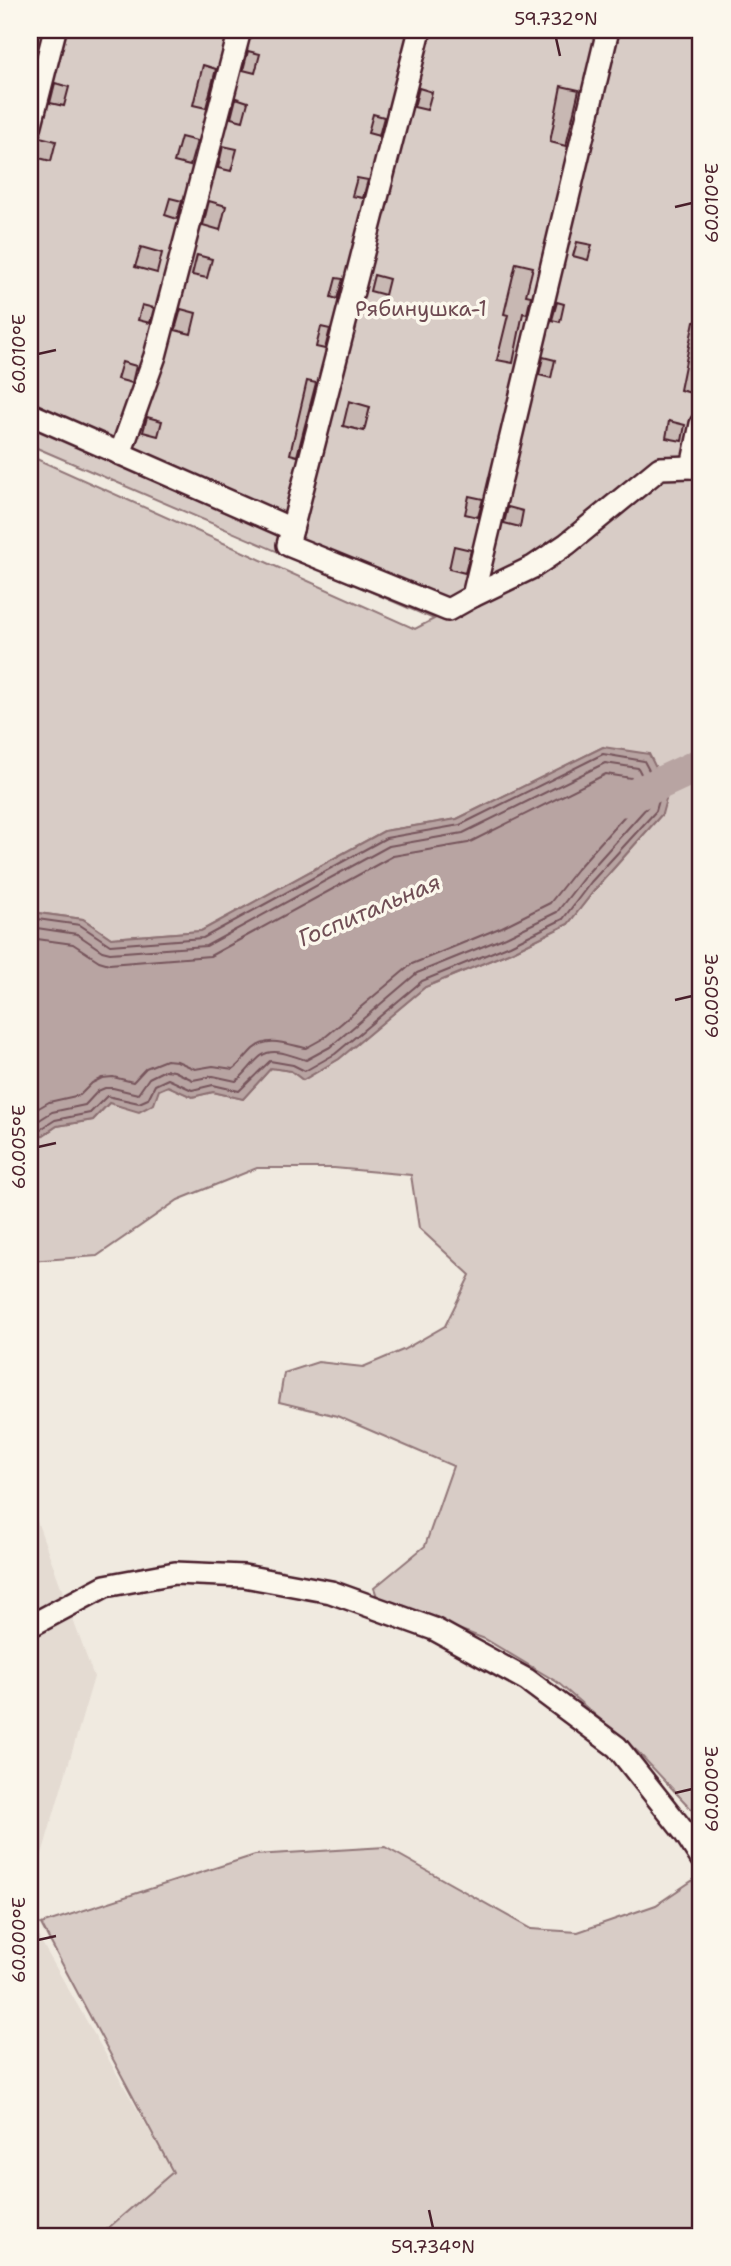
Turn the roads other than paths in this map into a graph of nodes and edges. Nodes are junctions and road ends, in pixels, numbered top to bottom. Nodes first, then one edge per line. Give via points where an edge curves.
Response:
1 (55, 30) edge
2 (240, 30) edge
3 (420, 30) edge
4 (608, 30) edge
5 (30, 128) edge
6 (30, 414) edge
7 (701, 424) edge
8 (120, 454) junction
9 (697, 464) edge
10 (292, 529) junction
11 (472, 596) junction
12 (30, 1626) edge
13 (701, 1858) edge

1 - 5 street
2 - 8 street via 155,356
3 - 10 street
4 - 11 street
6 - 8 street
7 - 9 street
8 - 10 street
9 - 11 street via 660,468 533,568
10 - 11 street via 288,545 448,610
12 - 13 street via 105,1586 176,1573 244,1576 331,1592 434,1629 527,1680 617,1747

